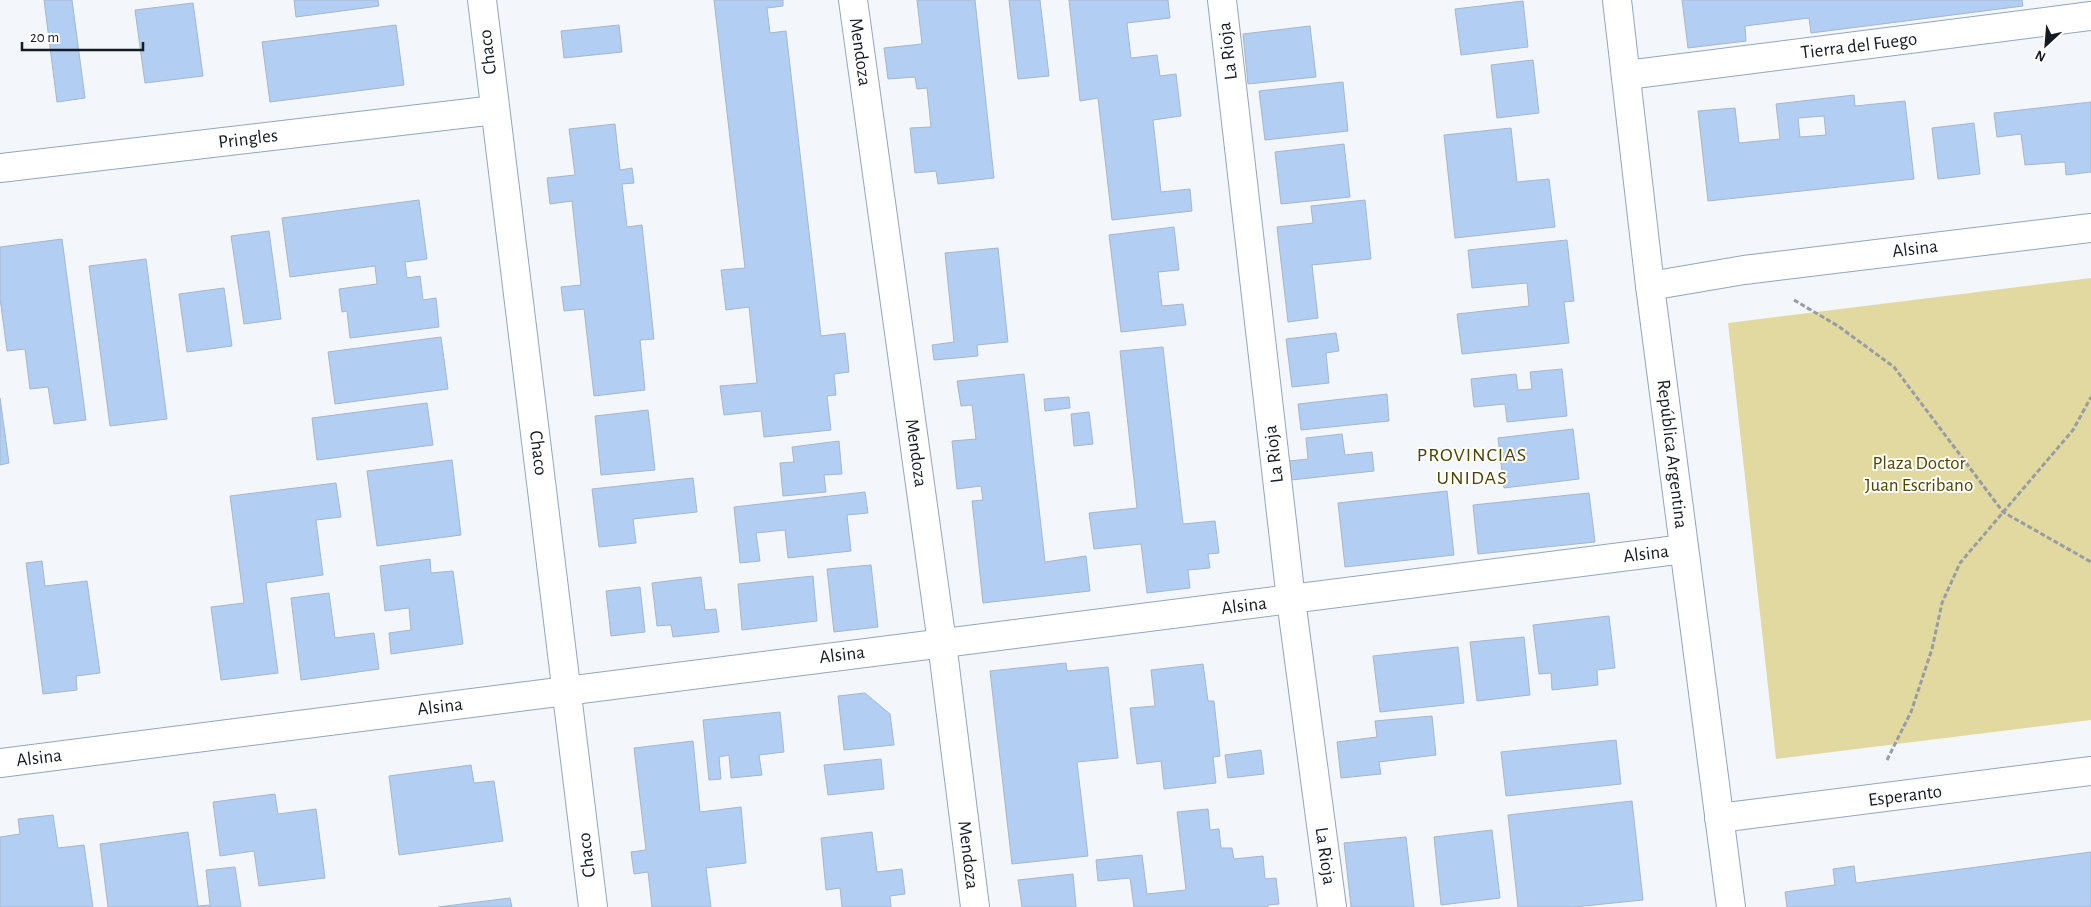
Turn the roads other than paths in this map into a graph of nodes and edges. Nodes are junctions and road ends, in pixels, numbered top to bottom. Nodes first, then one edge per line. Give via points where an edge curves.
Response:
1 (482, 0) edge
2 (853, 0) edge
3 (1222, 0) edge
4 (1617, 0) edge
5 (2091, 16) edge
6 (1627, 75) junction
7 (496, 110) junction
8 (0, 168) edge
9 (2091, 228) edge
10 (1650, 286) junction
11 (1684, 549) junction
12 (1291, 600) junction
13 (942, 643) junction
14 (568, 690) junction
15 (0, 764) edge
16 (2091, 771) edge
17 (1719, 818) junction
18 (593, 907) edge
19 (975, 907) edge
20 (1332, 907) edge
21 (1730, 907) edge

1 - 7 street, Chaco
2 - 13 street, Mendoza
3 - 12 street, La Rioja
4 - 6 street, República Argentina
5 - 6 street, Tierra del Fuego
6 - 10 street, República Argentina
7 - 8 street, Pringles
7 - 14 street, Chaco
9 - 10 street, Alsina via 1744,270
10 - 11 street, República Argentina
11 - 12 street, Alsina
11 - 17 street, República Argentina
12 - 13 street, Alsina
12 - 20 street, La Rioja
13 - 14 street, Alsina
13 - 19 street, Mendoza
14 - 15 street, Alsina
14 - 18 street, Chaco
16 - 17 street, Esperanto
17 - 21 street, República Argentina

